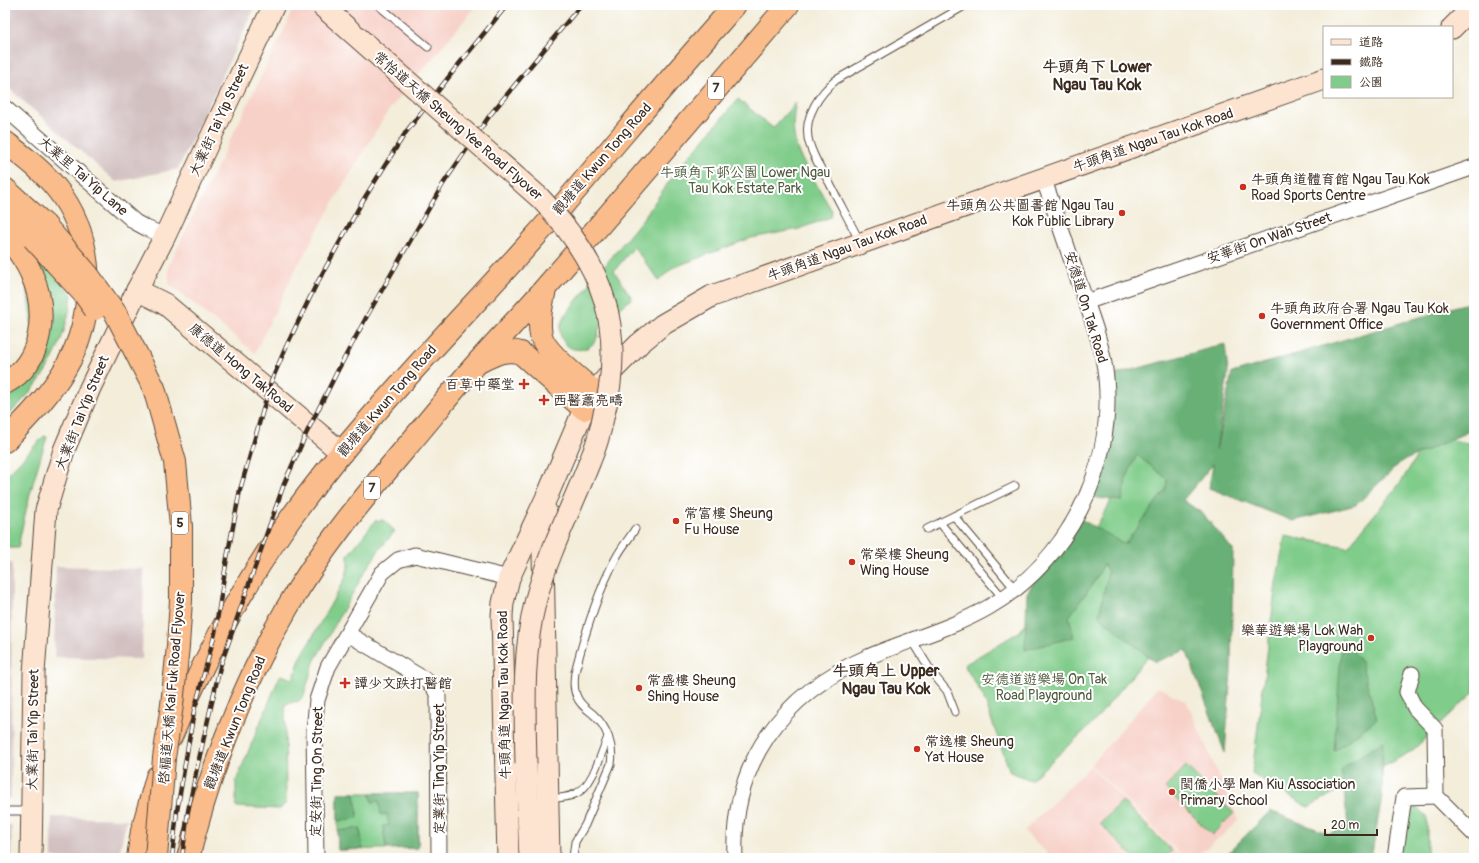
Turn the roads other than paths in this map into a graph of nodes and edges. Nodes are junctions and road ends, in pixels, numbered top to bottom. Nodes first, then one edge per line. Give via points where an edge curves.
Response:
1 (274, 5) edge
2 (321, 5) edge
3 (378, 5) edge
4 (735, 5) edge
5 (788, 5) edge
6 (966, 5) edge
7 (1474, 6) edge
8 (1453, 27) edge
9 (428, 47) dead end
10 (1323, 79) edge
11 (5, 108) edge
12 (5, 142) edge
13 (1474, 167) edge
14 (1043, 178) junction
15 (5, 189) edge
16 (5, 214) edge
17 (5, 234) edge
18 (165, 236) junction
19 (860, 242) junction
20 (545, 289) junction
21 (137, 290) junction
22 (1086, 302) junction
23 (478, 363) junction
24 (5, 383) edge
25 (589, 401) junction
26 (5, 441) edge
27 (342, 453) junction
28 (1015, 486) dead end
29 (548, 494) junction
30 (954, 516) junction
31 (940, 523) junction
32 (635, 529) dead end
33 (927, 530) dead end
34 (509, 578) junction
35 (1015, 589) junction
36 (1003, 599) junction
37 (348, 634) junction
38 (912, 640) junction
39 (1412, 674) dead end
40 (955, 712) dead end
41 (608, 737) junction
42 (526, 764) joint
43 (1436, 796) junction
44 (548, 798) junction
45 (5, 811) edge
46 (31, 811) junction
47 (1474, 834) edge
48 (30, 858) edge
49 (138, 858) edge
50 (142, 858) edge
51 (156, 858) edge
52 (188, 858) edge
53 (316, 858) edge
54 (439, 858) edge
55 (508, 858) edge
56 (530, 858) edge
57 (549, 858) edge
58 (573, 858) edge
59 (735, 858) edge
60 (1395, 858) edge

1 - 18 main road, 大業街 Tai Yip Street
2 - 42 main road, 常怡道天橋 Sheung Yee Road Flyover, bridge via 540,198 559,218 573,235 597,277 610,319 613,342 610,392 591,459 550,557 531,618 525,671
3 - 9 lane
4 - 27 highway, 觀塘道 Kwun Tong Road via 535,237 408,376
5 - 20 highway, 觀塘道 Kwun Tong Road / 7
6 - 19 lane via 836,80 826,88 815,105 809,122 808,138 816,160
7 - 8 main road
10 - 14 main road, 牛頭角道 Ngau Tau Kok Road
11 - 18 street, 大業里 Tai Yip Lane via 136,222
12 - 26 highway via 57,188 82,237 88,283 86,309 79,339 66,368 36,409
13 - 22 street, 安華街 On Wah Street
14 - 19 main road, 牛頭角道 Ngau Tau Kok Road
14 - 22 street, 安德道 On Tak Road
15 - 51 highway, 啓福道天橋 Kai Fuk Road Flyover / 5, bridge via 50,231 88,274 116,314 154,388 175,462 181,526 181,600
16 - 50 highway, 啓福道天橋 Kai Fuk Road Flyover / 5, bridge via 33,238 85,295 107,328 127,364 140,395 159,459 168,539 167,602 154,758
17 - 24 highway via 31,272 38,294 41,321 32,355 17,375
18 - 21 main road, 大業街 Tai Yip Street
19 - 25 main road, 牛頭角道 Ngau Tau Kok Road via 712,296 679,314 638,344
20 - 23 highway, 觀塘道 Kwun Tong Road / 7
20 - 25 highway via 540,316 544,344
21 - 27 main road, 康德道 Hong Tak Road via 165,304
21 - 46 main road, 大業街 Tai Yip Street via 87,394 64,450 46,510 34,673
22 - 35 street, 安德道 On Tak Road via 1101,348 1106,382 1104,432 1097,469 1084,502 1067,532 1045,560
23 - 25 highway via 506,350 522,353
23 - 52 highway, 觀塘道 Kwun Tong Road / 7 via 349,517 287,608 247,687 225,739
25 - 29 main road, 牛頭角道 Ngau Tau Kok Road
27 - 49 highway, 觀塘道 Kwun Tong Road via 263,558 194,684 171,736 154,785
28 - 30 lane
29 - 34 main road, 牛頭角道 Ngau Tau Kok Road
29 - 44 main road, 牛頭角道 Ngau Tau Kok Road via 543,528
30 - 31 lane
30 - 35 lane
31 - 33 lane
31 - 36 lane
32 - 41 lane via 606,578 575,672 576,696 600,722
34 - 37 street, 定安街 Ting On Street via 415,554 398,560 382,573
34 - 55 main road, 牛頭角道 Ngau Tau Kok Road via 502,616
35 - 36 street, 安德道 On Tak Road
36 - 38 street, 安德道 On Tak Road via 972,617
37 - 53 street, 定安街 Ting On Street via 328,667 316,708
37 - 54 street, 定業街 Ting Yip Street via 424,679 433,686 438,696
38 - 40 lane via 947,691
38 - 59 street, 安德道 On Tak Road via 866,658 829,677 798,700 777,722 757,754 742,791 735,828
39 - 43 street via 1407,692 1415,708 1435,729
41 - 44 lane via 585,786 570,796
41 - 58 lane via 611,764 575,842
42 - 56 main road, 牛頭角道 Ngau Tau Kok Road
43 - 47 street
43 - 60 street via 1404,797
44 - 57 main road, 牛頭角道 Ngau Tau Kok Road
45 - 46 lane
46 - 48 main road, 大業街 Tai Yip Street

